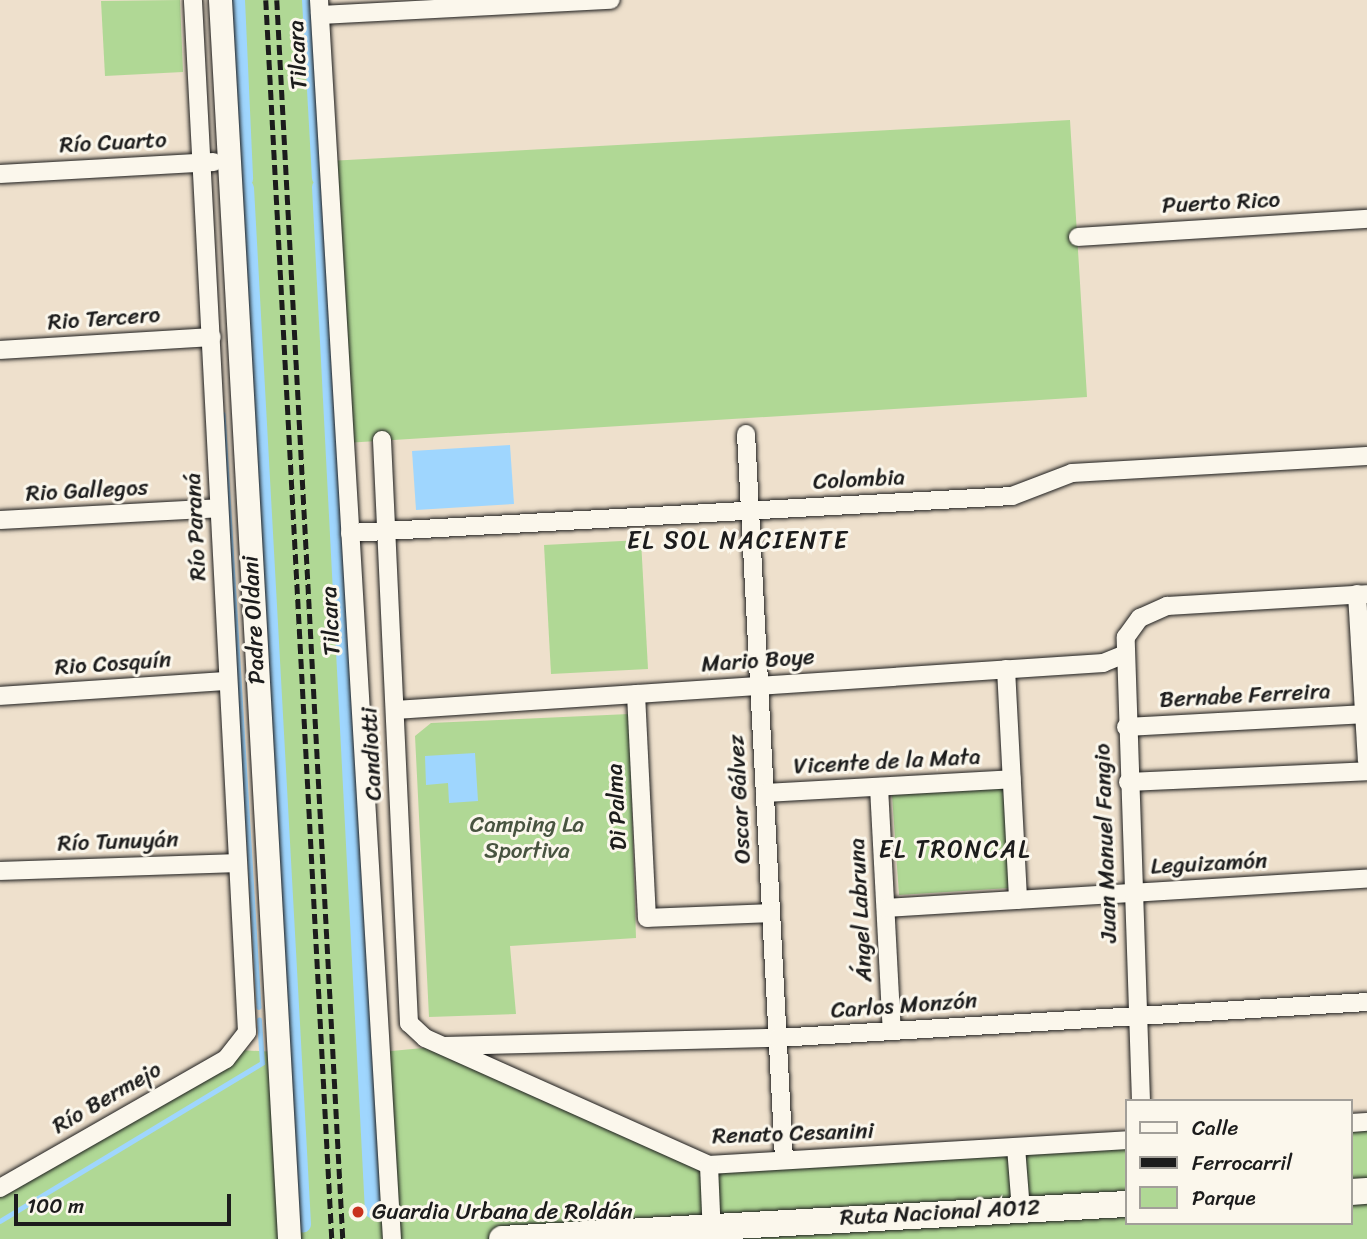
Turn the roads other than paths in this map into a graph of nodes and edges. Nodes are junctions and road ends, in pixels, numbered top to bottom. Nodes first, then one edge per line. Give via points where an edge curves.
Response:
1 (193, 0) edge
2 (220, 0) edge
3 (611, 0) edge
4 (320, 7) edge
5 (228, 161) junction
6 (202, 163) junction
7 (0, 174) edge
8 (1367, 219) edge
9 (1078, 237) dead end
10 (212, 337) junction
11 (0, 350) edge
12 (746, 434) dead end
13 (382, 440) dead end
14 (1367, 456) edge
15 (219, 508) junction
16 (750, 510) junction
17 (0, 520) edge
18 (386, 531) junction
19 (351, 533) junction
20 (1362, 594) edge
21 (1123, 655) junction
22 (1006, 669) junction
23 (228, 681) junction
24 (759, 685) junction
25 (636, 694) junction
26 (0, 696) edge
27 (394, 710) junction
28 (1366, 714) edge
29 (1126, 727) junction
30 (1367, 761) edge
31 (1367, 771) edge
32 (1012, 779) junction
33 (1128, 782) junction
34 (879, 787) junction
35 (765, 793) junction
36 (238, 863) junction
37 (0, 871) edge
38 (1367, 880) edge
39 (1133, 893) junction
40 (1018, 900) junction
41 (886, 908) junction
42 (771, 913) junction
43 (405, 930) junction
44 (374, 932) junction
45 (1367, 1002) edge
46 (276, 1011) junction
47 (246, 1016) junction
48 (1138, 1016) junction
49 (892, 1031) junction
50 (777, 1038) junction
51 (444, 1046) junction
52 (238, 1050) joint
53 (1141, 1099) edge
54 (1126, 1140) edge
55 (1016, 1147) junction
56 (784, 1160) junction
57 (709, 1165) junction
58 (0, 1188) edge
59 (1126, 1204) edge
60 (1021, 1210) junction
61 (712, 1232) edge
62 (289, 1239) edge
63 (392, 1239) edge
64 (502, 1239) edge

1 - 6 street, Río Paraná
2 - 5 main road, Padre Oldani
3 - 4 street
4 - 19 street, Tilcara
5 - 6 street, Río Cuarto
5 - 46 main road, Padre Oldani
6 - 7 street, Río Cuarto
6 - 10 street, Río Paraná
8 - 9 street, Puerto Rico
10 - 11 street, Rio Tercero
10 - 15 street, Río Paraná
12 - 16 street, Oscar Gálvez
13 - 18 street, Candiotti
14 - 16 street, Colombia via 1072,473 1012,496
15 - 17 street, Rio Gallegos
15 - 23 street, Río Paraná
16 - 18 street, Colombia
16 - 24 street, Oscar Gálvez
18 - 19 street, Colombia
18 - 27 street, Candiotti
19 - 44 street, Tilcara
20 - 21 street, Juan Manuel Fangio via 1167,606 1130,629
20 - 28 street
21 - 22 street, Mario Boye via 1103,663
21 - 29 street, Juan Manuel Fangio
22 - 24 street, Mario Boye
22 - 32 street
23 - 26 street, Rio Cosquín
23 - 36 street, Río Paraná
24 - 25 street, Mario Boye
24 - 35 street, Oscar Gálvez
25 - 27 street, Mario Boye
25 - 42 street, Di Palma via 647,918
27 - 43 street, Candiotti
28 - 29 street, Bernabe Ferreira
28 - 30 street
29 - 33 street, Juan Manuel Fangio
31 - 33 street
32 - 34 street, Vicente de la Mata
32 - 40 street
33 - 39 street, Juan Manuel Fangio
34 - 35 street, Vicente de la Mata
34 - 41 street, Ángel Labruna
35 - 42 street, Oscar Gálvez
36 - 37 street, Río Tunuyán
36 - 47 street, Río Paraná
38 - 39 street, Leguizamón
39 - 40 street, Leguizamón
39 - 48 street, Juan Manuel Fangio
40 - 41 street, Leguizamón
41 - 49 street, Ángel Labruna
42 - 50 street, Oscar Gálvez
43 - 44 street
43 - 51 street, Candiotti via 409,1023
44 - 63 street, Tilcara
45 - 48 street, Carlos Monzón
46 - 47 street
46 - 62 main road, Padre Oldani
47 - 52 street, Río Paraná
48 - 49 street, Carlos Monzón
48 - 53 street, Juan Manuel Fangio
49 - 50 street, Carlos Monzón
50 - 51 street, Carlos Monzón
50 - 56 street, Oscar Gálvez
51 - 57 street, Renato Cesanini
52 - 58 street, Río Bermejo
54 - 55 street, Renato Cesanini
55 - 56 street, Renato Cesanini
55 - 60 street
56 - 57 street, Renato Cesanini
57 - 61 street
59 - 60 highway, Ruta Nacional A012
60 - 61 highway, Ruta Nacional A012
61 - 64 highway, Ruta Nacional A012

